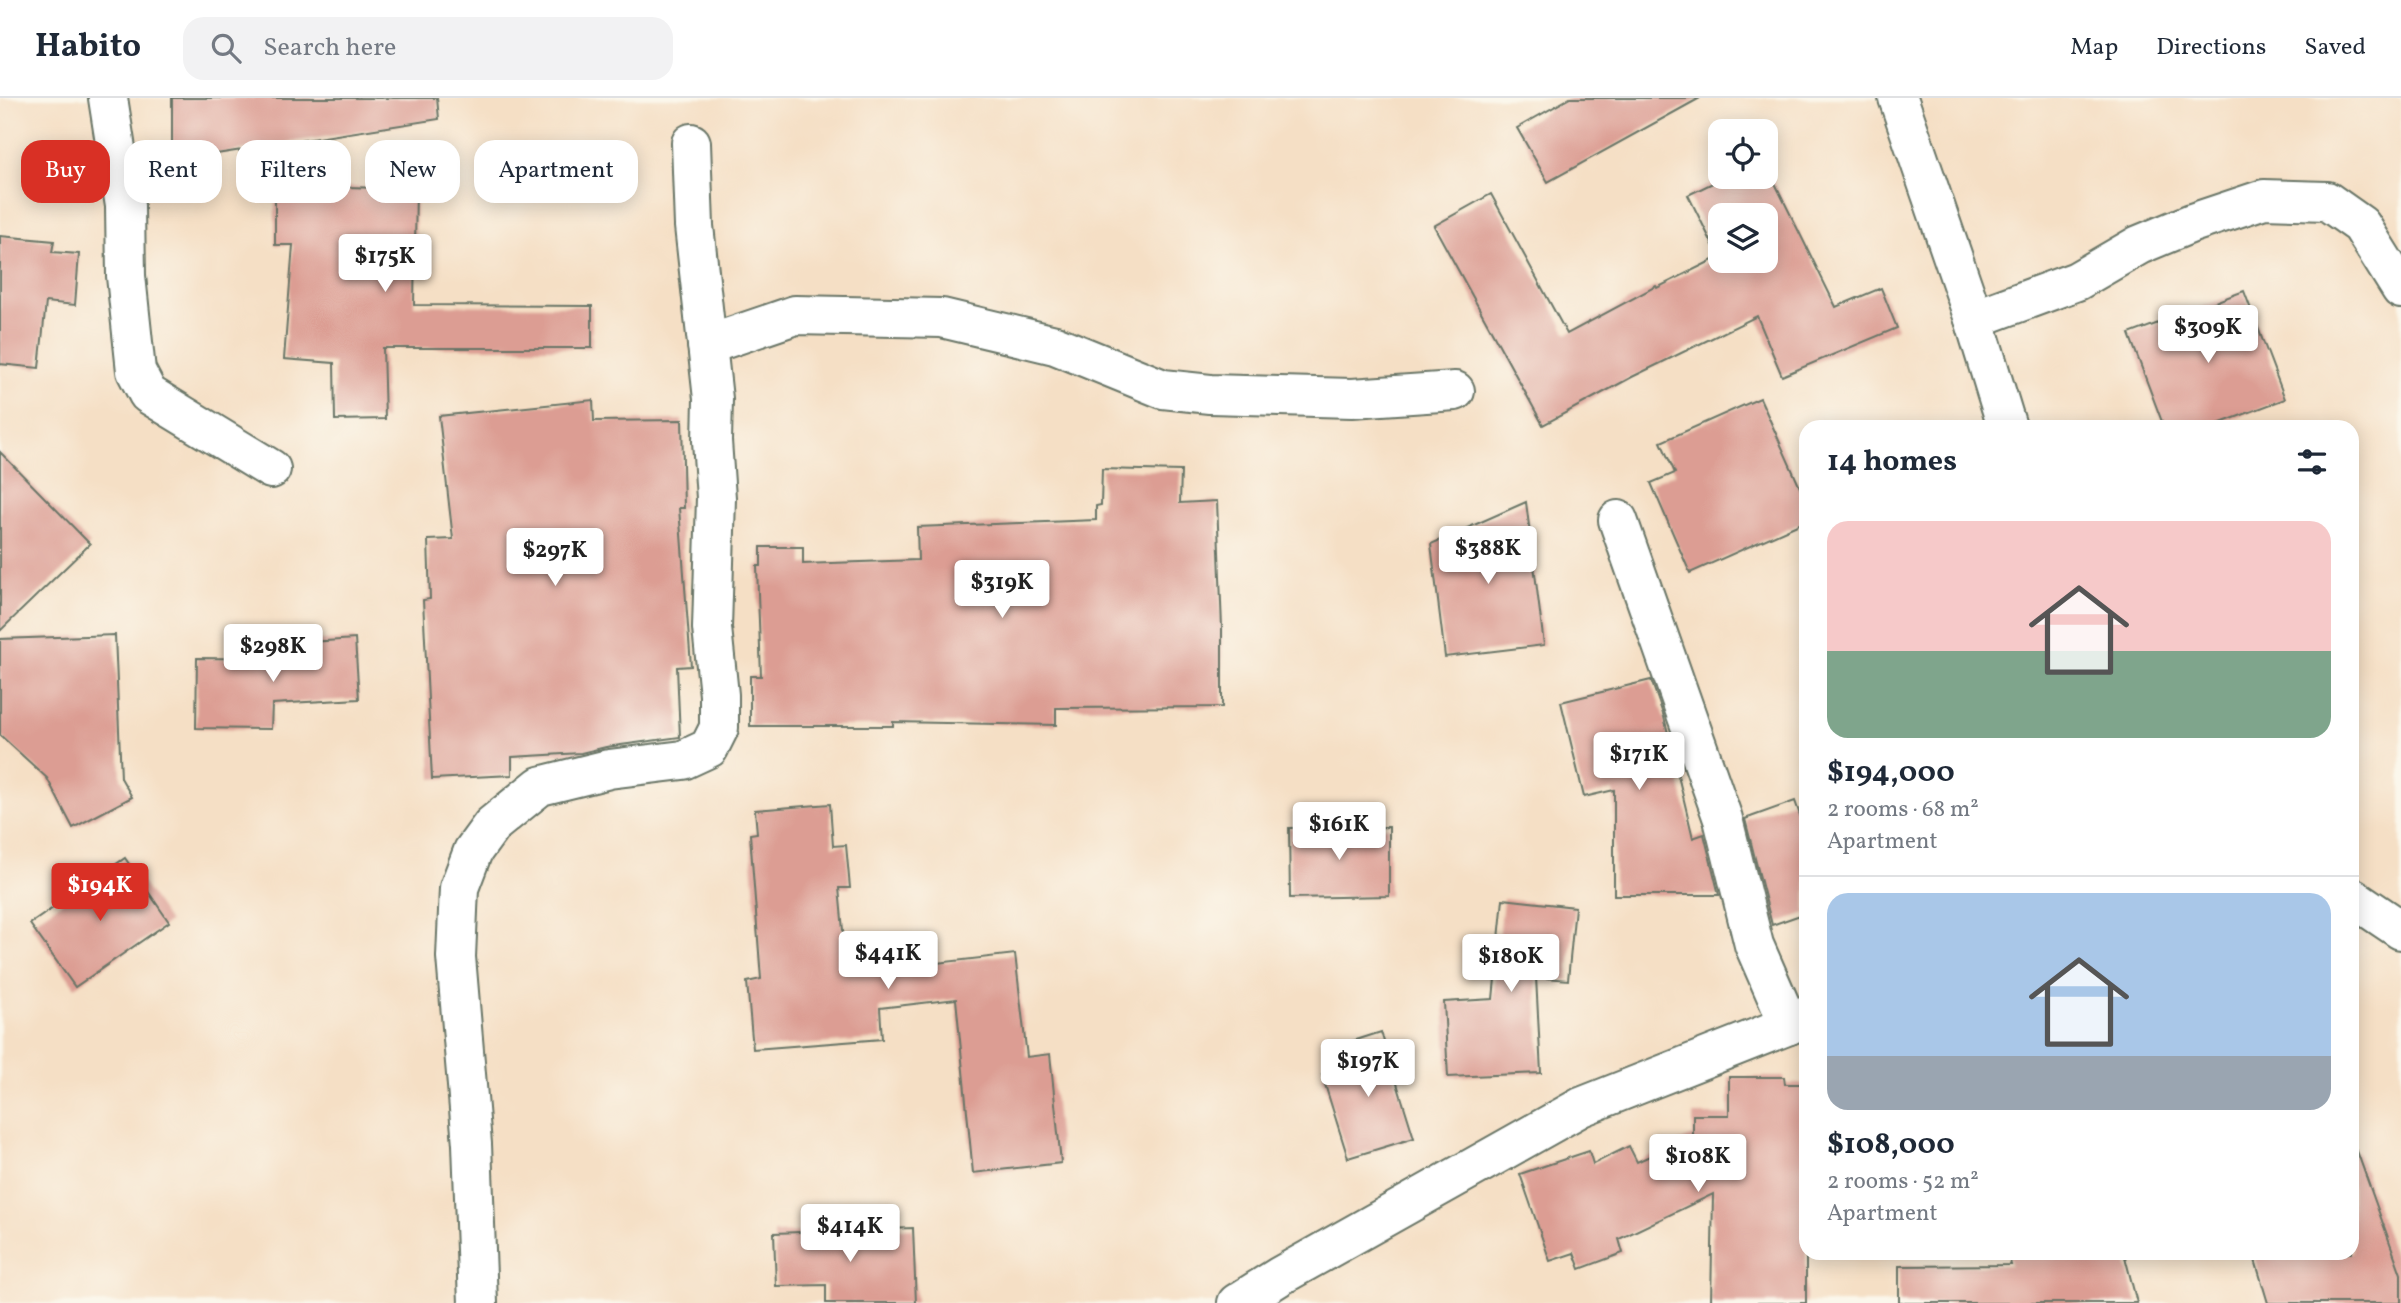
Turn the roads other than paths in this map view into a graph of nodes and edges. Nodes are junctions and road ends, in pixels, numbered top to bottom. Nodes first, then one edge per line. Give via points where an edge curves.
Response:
1 (108, 98) edge
2 (1898, 98) edge
3 (691, 143) dead end
4 (2401, 289) edge
5 (1974, 319) junction
6 (708, 345) junction
7 (1455, 391) dead end
8 (2005, 420) edge
9 (271, 469) dead end
10 (1618, 520) dead end
11 (2359, 902) edge
12 (2401, 930) edge
13 (1798, 1021) edge
14 (478, 1303) edge
15 (1237, 1303) edge

1 - 9 street via 125,206 126,276 136,372 148,394
2 - 5 street
3 - 6 street via 694,226
4 - 5 street via 2361,225 2327,201 2264,199 2192,223 2077,281
5 - 8 street
6 - 7 street via 795,315 942,318 1055,345 1163,389 1352,398
6 - 14 street via 716,498 712,628 719,728 709,748 683,760 609,769 540,786 492,825 473,851 459,888 456,957 472,1144
10 - 13 street via 1723,818 1754,945
11 - 12 street
13 - 15 street via 1581,1107

